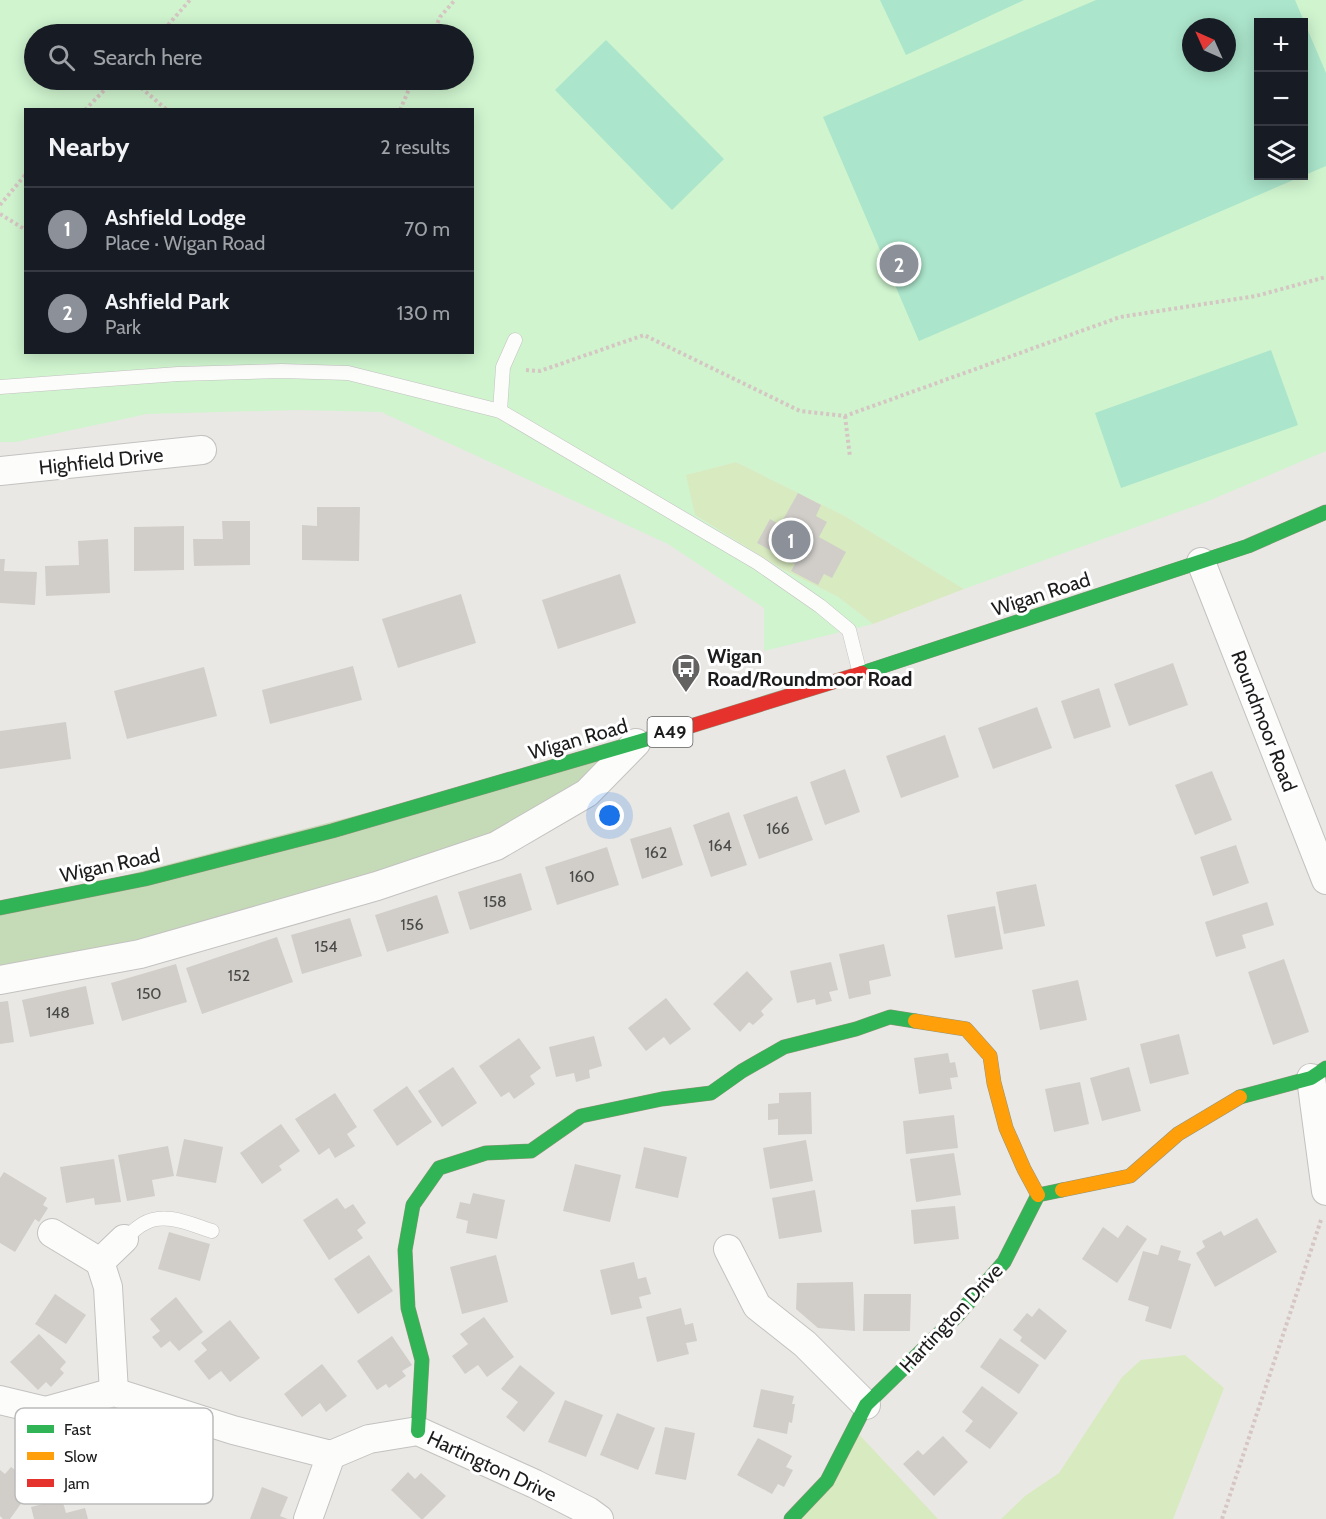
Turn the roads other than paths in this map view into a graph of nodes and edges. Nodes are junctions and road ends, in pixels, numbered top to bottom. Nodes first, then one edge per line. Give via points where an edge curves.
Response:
1 (515, 340) dead end
2 (0, 387) edge
3 (500, 411) junction
4 (202, 450) dead end
5 (0, 471) edge
6 (1326, 512) edge
7 (1202, 562) junction
8 (860, 674) junction
9 (636, 743) junction
10 (1326, 880) edge
11 (0, 908) edge
12 (0, 981) edge
13 (1319, 1073) edge
14 (1038, 1194) junction
15 (1324, 1203) edge
16 (212, 1231) dead end
17 (52, 1233) dead end
18 (124, 1239) joint
19 (728, 1249) dead end
20 (100, 1262) junction
21 (114, 1392) junction
22 (0, 1400) edge
23 (866, 1405) junction
24 (33, 1408) edge
25 (58, 1408) edge
26 (164, 1408) edge
27 (213, 1424) edge
28 (418, 1431) junction
29 (331, 1455) junction
30 (308, 1519) edge
31 (599, 1519) edge
32 (792, 1519) edge

1 - 3 lane via 503,368
2 - 3 lane via 178,374 348,373
3 - 8 lane via 749,558 820,606 849,630
4 - 5 street, Highfield Drive
6 - 7 main road, Wigan Road / A49
7 - 8 main road, Wigan Road / A49
7 - 10 street, Roundmoor Road
8 - 9 main road, Wigan Road / A49
9 - 11 main road, Wigan Road / A49 via 321,834 145,879
9 - 12 street via 586,793 496,846 366,889 140,954
13 - 14 main road via 1243,1095 1178,1134 1130,1176
13 - 15 street
14 - 23 main road, Hartington Drive via 1004,1262 956,1317
14 - 28 main road via 1006,1128 990,1056 966,1029 890,1017 784,1047 711,1093 581,1116 531,1151 486,1154 438,1168 413,1204 405,1250 408,1308 422,1360
16 - 18 lane via 174,1218 155,1219
17 - 20 street
18 - 20 street
19 - 23 street via 757,1306 806,1344
20 - 21 street via 108,1287
21 - 25 street
21 - 26 street
22 - 24 street
23 - 32 main road, Hartington Drive via 827,1481
27 - 29 street
28 - 29 street, Hartington Drive via 369,1439
28 - 31 street, Hartington Drive via 535,1484
29 - 30 street

